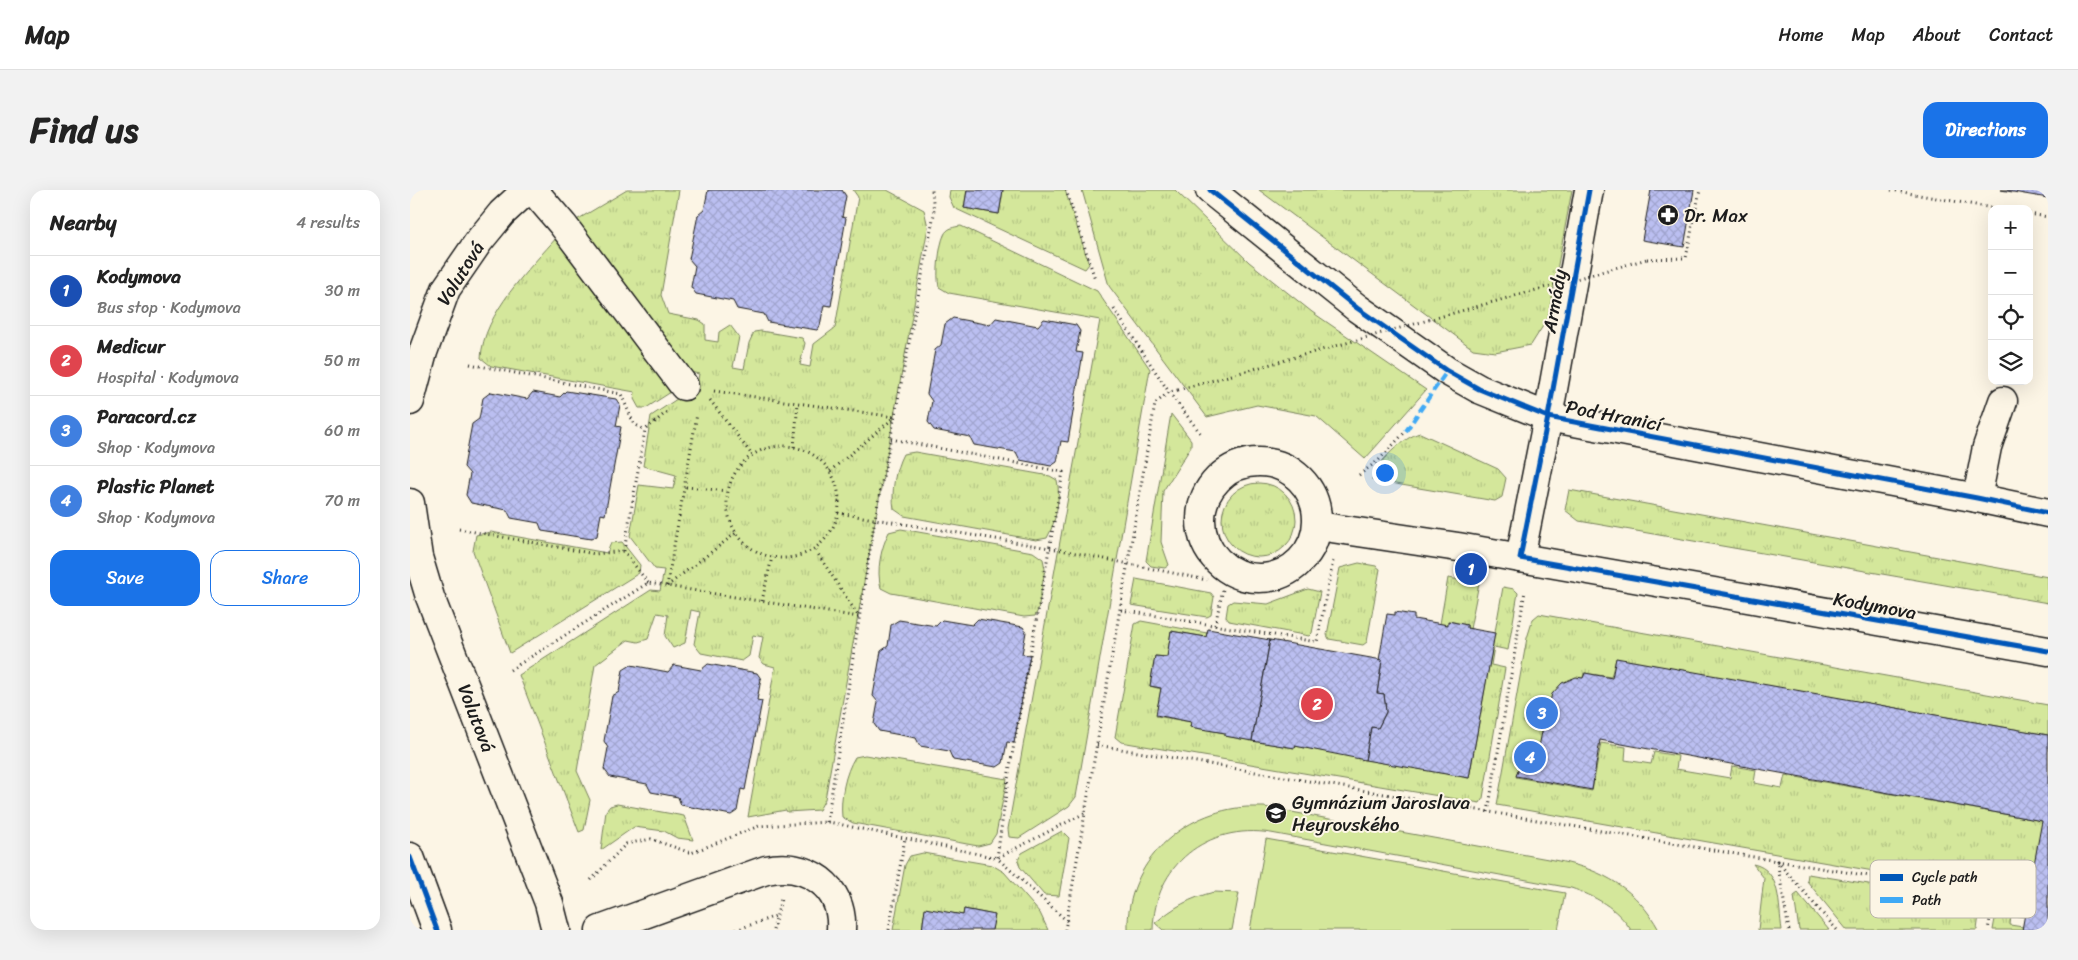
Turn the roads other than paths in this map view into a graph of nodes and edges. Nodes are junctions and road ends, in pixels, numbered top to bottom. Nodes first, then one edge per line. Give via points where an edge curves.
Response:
1 (527, 190) edge
2 (533, 190) edge
3 (1210, 190) edge
4 (1589, 190) edge
5 (687, 394) road end
6 (410, 401) edge
7 (2003, 401) dead end
8 (1548, 417) junction
9 (1977, 498) junction
10 (410, 503) edge
11 (2048, 513) edge
12 (1318, 526) junction
13 (1525, 559) junction
14 (2048, 651) edge
15 (410, 857) edge
16 (438, 930) edge
17 (556, 930) edge
18 (600, 930) edge
19 (841, 930) edge

1 - 6 street, Volutová via 479,240 446,289 423,352
2 - 5 street via 563,225
3 - 8 street, Pod Hranicí via 1357,308 1447,370 1478,389
4 - 8 street, Armády
7 - 9 street via 1987,447
8 - 9 street, Pod Hranicí
8 - 13 street, Armády
9 - 11 street, Pod Hranicí
10 - 17 street, Volutová via 418,557 430,597 549,903
12 - 12 street via 1316,506 1308,487 1293,472 1275,464 1255,462 1235,467 1218,479 1206,496 1201,515 1202,534 1221,565 1236,575 1254,579 1272,578 1290,571 1313,544
12 - 13 street, Kodymova
13 - 14 street, Kodymova
15 - 16 street
18 - 19 street via 766,870 789,867 810,873 828,888 841,911

